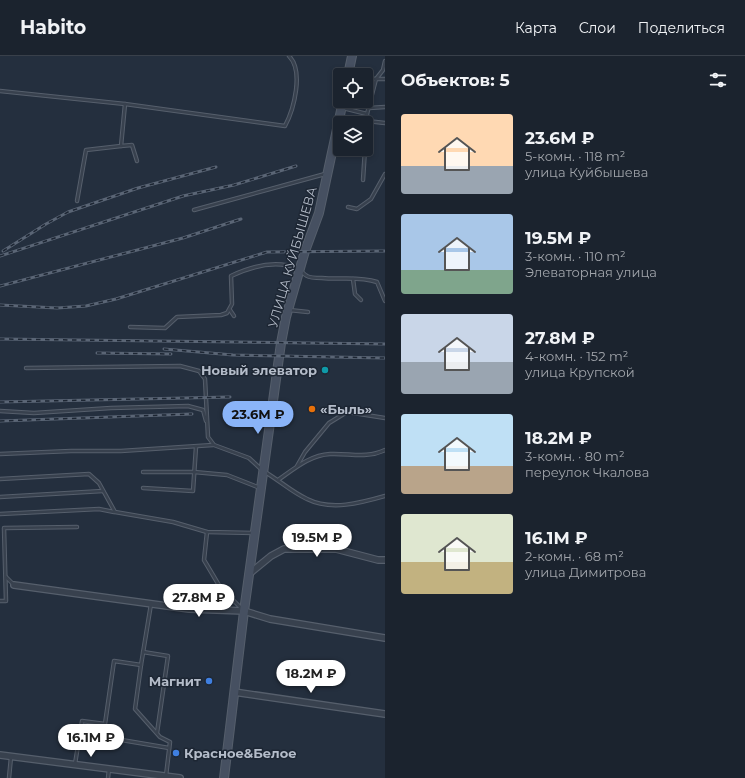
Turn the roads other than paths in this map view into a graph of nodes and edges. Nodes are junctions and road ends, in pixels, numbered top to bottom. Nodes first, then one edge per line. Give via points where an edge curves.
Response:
1 (289, 56) edge
2 (352, 56) edge
3 (385, 61) edge
4 (349, 68) edge
5 (373, 79) edge
6 (376, 79) junction
7 (385, 79) edge
8 (0, 91) edge
9 (373, 91) edge
10 (125, 104) junction
11 (385, 107) edge
12 (341, 108) edge
13 (352, 108) edge
14 (369, 108) edge
15 (373, 108) edge
16 (368, 114) joint
17 (373, 122) edge
18 (385, 123) edge
19 (121, 146) junction
20 (365, 156) edge
21 (137, 161) dead end
22 (328, 173) junction
23 (385, 174) edge
24 (363, 180) dead end
25 (77, 201) dead end
26 (348, 207) dead end
27 (194, 210) dead end
28 (300, 269) junction
29 (353, 279) junction
30 (361, 300) dead end
31 (385, 300) edge
32 (230, 310) junction
33 (288, 310) junction
34 (308, 312) dead end
35 (234, 316) dead end
36 (130, 327) dead end
37 (26, 368) dead end
38 (0, 411) edge
39 (385, 418) edge
40 (207, 425) junction
41 (214, 445) junction
42 (196, 447) junction
43 (385, 450) edge
44 (0, 454) edge
45 (297, 466) junction
46 (263, 471) junction
47 (143, 472) dead end
48 (194, 472) junction
49 (0, 479) edge
50 (278, 480) junction
51 (143, 488) dead end
52 (261, 488) junction
53 (103, 491) junction
54 (385, 496) edge
55 (0, 497) edge
56 (115, 512) junction
57 (0, 514) edge
58 (77, 527) dead end
59 (207, 532) junction
60 (255, 533) junction
61 (385, 560) edge
62 (249, 574) junction
63 (6, 577) junction
64 (14, 585) joint
65 (0, 601) edge
66 (152, 603) junction
67 (244, 611) junction
68 (385, 638) edge
69 (143, 652) junction
70 (141, 665) junction
71 (234, 692) junction
72 (385, 714) edge
73 (80, 733) junction
74 (157, 734) junction
75 (169, 748) junction
76 (0, 755) edge
77 (11, 756) junction
78 (75, 764) junction
79 (109, 769) junction
80 (166, 776) junction
81 (8, 778) edge
82 (108, 778) edge
83 (180, 778) edge
84 (224, 778) edge

1 - 10 lane via 293,60 297,81 291,114 285,126
2 - 4 street
3 - 6 lane via 383,70
5 - 6 lane
6 - 7 lane
6 - 9 lane
8 - 10 lane
10 - 19 lane
11 - 15 lane
12 - 22 street, УЛИЦА КУЙБЫШЕВА
13 - 16 lane
14 - 16 lane
17 - 18 lane
19 - 21 lane via 132,145
19 - 25 lane via 86,150
20 - 24 lane
22 - 27 lane
22 - 28 street, УЛИЦА КУЙБЫШЕВА via 319,212
23 - 26 lane via 371,199 357,208
28 - 29 lane via 307,276
28 - 32 lane via 274,263 231,276
28 - 33 street, УЛИЦА КУЙБЫШЕВА
29 - 30 lane via 355,294
29 - 31 lane via 377,282
32 - 35 lane
32 - 36 lane via 221,315 177,317 165,328
33 - 34 lane
33 - 46 street, УЛИЦА КУЙБЫШЕВА via 280,343
37 - 40 lane via 180,366 199,371 205,379
38 - 40 lane via 34,413 188,406 203,410
39 - 45 lane via 347,412 329,423
40 - 41 lane via 208,437
41 - 42 lane
41 - 46 lane via 249,458
42 - 44 lane
42 - 48 lane
43 - 45 lane via 362,456 329,454 311,458
45 - 50 lane
46 - 50 lane
46 - 52 street, УЛИЦА КУЙБЫШЕВА
47 - 48 lane
48 - 51 lane via 193,491
48 - 52 lane via 227,475
49 - 53 lane via 89,474
50 - 54 lane via 308,500 327,505 347,505
52 - 60 street, УЛИЦА КУЙБЫШЕВА
53 - 55 lane
53 - 56 lane
56 - 57 lane via 99,510
56 - 59 lane via 173,522
58 - 63 lane via 4,528
59 - 60 lane
59 - 67 lane via 204,560 220,587
60 - 62 street, УЛИЦА КУЙБЫШЕВА
61 - 62 street via 336,549 284,548
62 - 67 street, УЛИЦА КУЙБЫШЕВА
63 - 64 lane
63 - 65 lane via 6,601
64 - 66 street
66 - 67 street via 190,609
66 - 69 lane
67 - 68 street via 270,619
67 - 71 street, УЛИЦА КУЙБЫШЕВА
69 - 70 lane
69 - 74 lane via 168,656
70 - 73 lane via 114,661 105,724 82,720
70 - 74 lane via 135,709
71 - 72 street
71 - 84 street, УЛИЦА КУЙБЫШЕВА
73 - 75 lane
73 - 78 lane
74 - 75 lane via 170,742
75 - 80 lane
76 - 77 street
77 - 78 street
77 - 81 lane
78 - 79 street
79 - 80 street
79 - 82 lane
80 - 83 street

